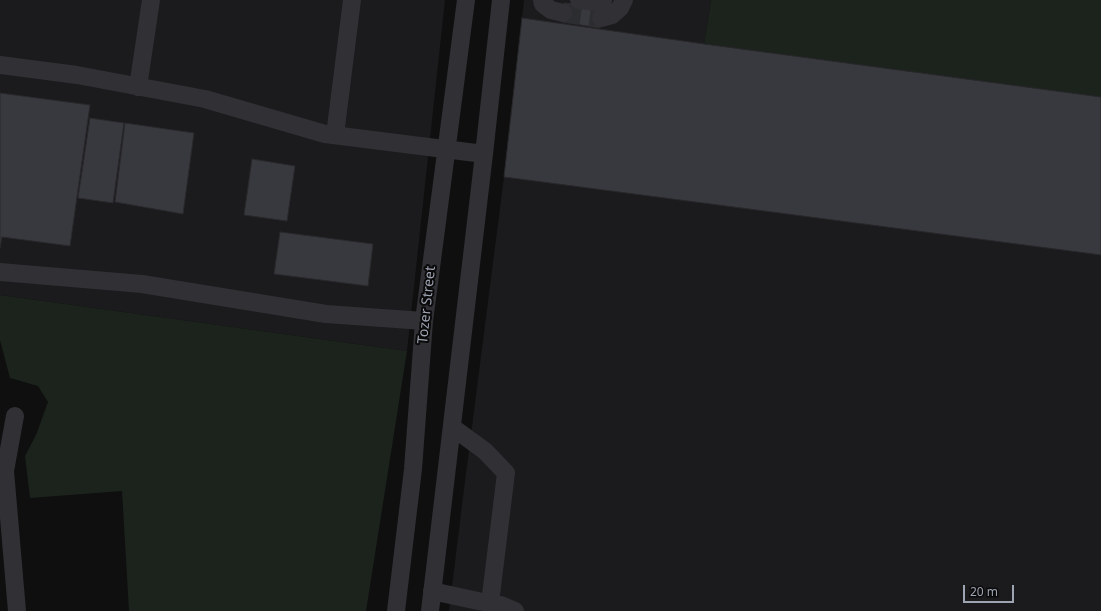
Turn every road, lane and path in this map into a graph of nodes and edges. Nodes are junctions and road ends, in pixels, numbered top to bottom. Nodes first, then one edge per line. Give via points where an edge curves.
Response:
1 (151, 0) edge
2 (352, 0) edge
3 (466, 0) edge
4 (501, 0) edge
5 (542, 0) edge
6 (579, 0) edge
7 (604, 0) edge
8 (624, 0) edge
9 (563, 13) tunnel mouth
10 (601, 18) tunnel mouth
11 (0, 65) edge
12 (138, 87) junction
13 (335, 135) junction
14 (446, 149) junction
15 (484, 154) junction
16 (0, 272) edge
17 (424, 321) junction
18 (15, 416) dead end
19 (452, 427) junction
20 (2, 471) edge
21 (432, 591) junction
22 (482, 605) edge
23 (17, 611) edge
24 (396, 611) edge
25 (430, 611) edge
26 (515, 611) edge

1 - 12 street
2 - 13 street
3 - 14 street, Tozer Street
4 - 15 street
5 - 9 street via 550,10
6 - 7 street
8 - 10 street via 612,15
11 - 12 street via 77,75
12 - 13 street via 205,100
13 - 14 street
14 - 15 street
14 - 17 street, Tozer Street
15 - 19 street
16 - 17 street via 142,284 326,314
17 - 24 street, Tozer Street via 413,469
18 - 20 street
19 - 21 street
19 - 22 street via 485,451 506,473
20 - 23 street
21 - 22 street
21 - 25 street
22 - 26 street via 501,605

